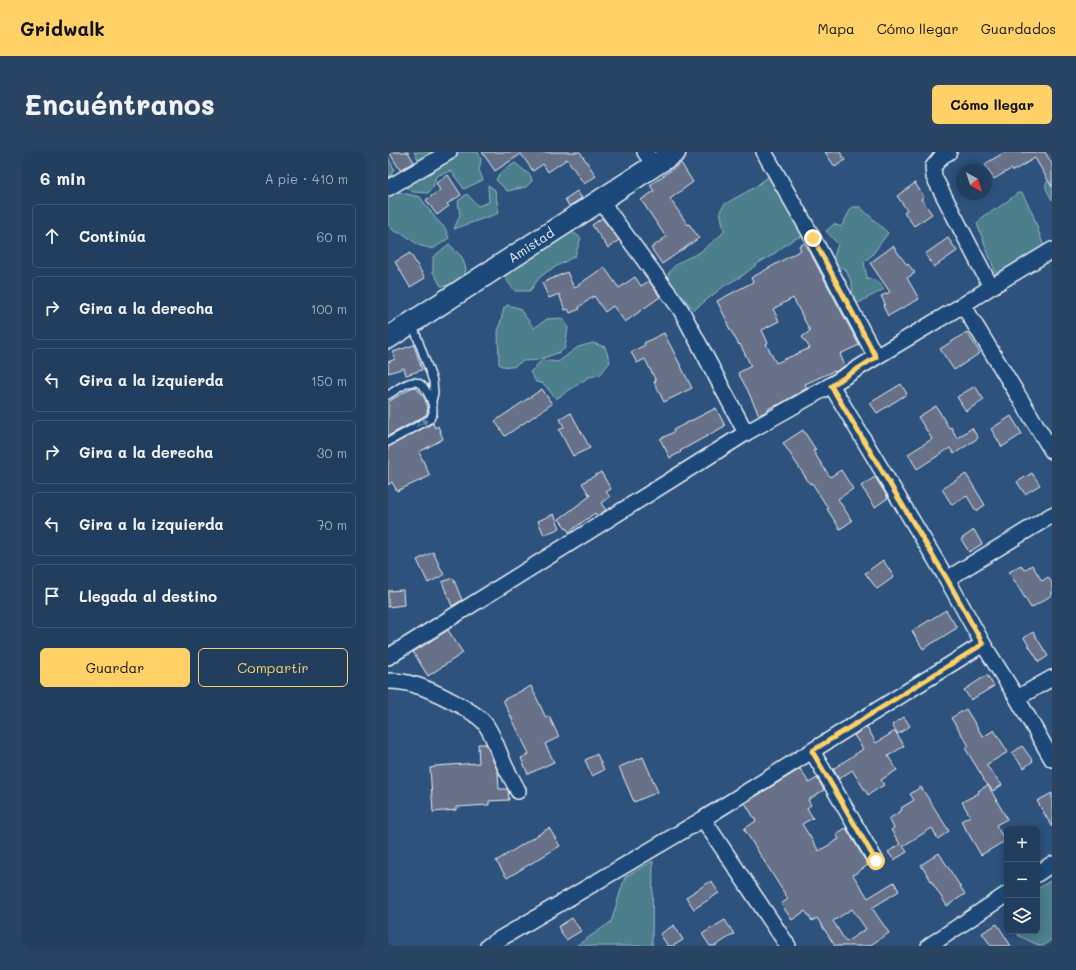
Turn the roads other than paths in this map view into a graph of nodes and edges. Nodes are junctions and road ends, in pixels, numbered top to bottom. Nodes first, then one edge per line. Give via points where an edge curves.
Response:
1 (449, 152) edge
2 (675, 152) edge
3 (764, 152) edge
4 (949, 152) edge
5 (650, 159) edge
6 (388, 188) edge
7 (600, 200) junction
8 (1052, 250) edge
9 (990, 287) junction
10 (964, 305) junction
11 (412, 322) junction
12 (388, 338) edge
13 (876, 357) junction
14 (831, 386) junction
15 (388, 395) edge
16 (432, 401) junction
17 (746, 433) junction
18 (388, 442) edge
19 (1052, 452) edge
20 (1052, 515) edge
21 (947, 579) junction
22 (983, 644) junction
23 (388, 657) edge
24 (1052, 678) edge
25 (388, 681) edge
26 (1017, 698) junction
27 (812, 751) junction
28 (1052, 759) edge
29 (518, 791) dead end
30 (703, 819) junction
31 (876, 861) dead end
32 (1052, 864) edge
33 (1040, 872) edge
34 (1004, 896) edge
35 (488, 946) edge
36 (788, 946) edge
37 (929, 946) edge

1 - 6 street
2 - 5 street, Amistad
3 - 13 street
4 - 9 street via 933,167 934,177
5 - 7 street, Amistad
7 - 11 street, Amistad
7 - 17 street via 680,310
8 - 9 street
9 - 10 street
10 - 13 street
10 - 19 street
11 - 12 street, Amistad
11 - 16 lane via 433,381
13 - 14 street
14 - 17 street
14 - 21 street
15 - 16 lane via 415,382 425,388
18 -> 16 lane via 430,419 433,414
17 - 23 street
20 - 21 street
21 - 22 street
22 - 26 street
22 - 27 street
24 - 26 street
25 - 29 street via 399,681 429,690 474,714 486,724
26 - 28 street
27 - 30 street
27 - 31 street
30 - 35 street
30 - 36 street
32 - 33 street
34 - 37 street

